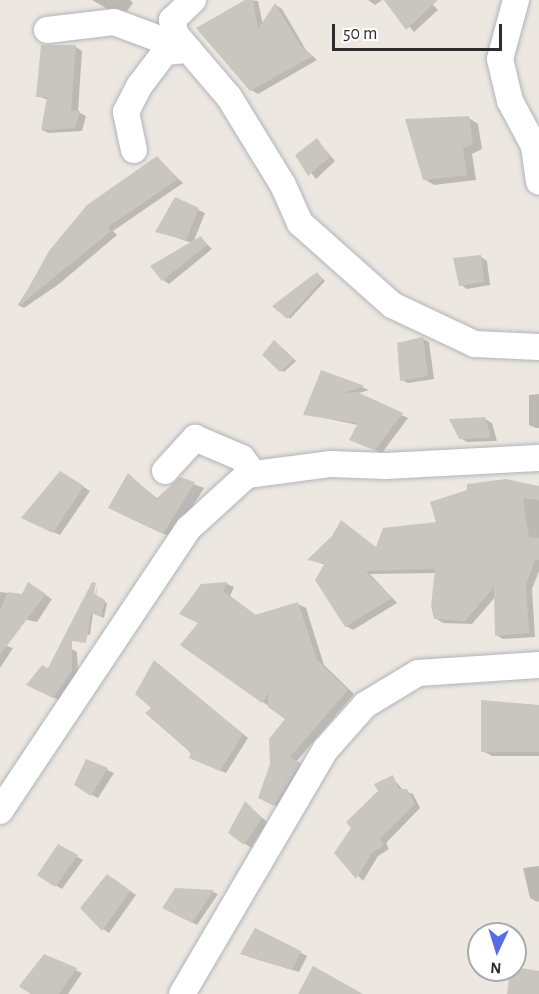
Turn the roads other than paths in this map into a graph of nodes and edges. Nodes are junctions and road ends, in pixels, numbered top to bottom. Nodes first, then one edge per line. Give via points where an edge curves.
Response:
1 (194, 0) edge
2 (516, 0) edge
3 (47, 30) dead end
4 (189, 50) junction
5 (134, 150) dead end
6 (539, 182) edge
7 (539, 347) edge
8 (539, 458) edge
9 (165, 471) dead end
10 (254, 474) junction
11 (539, 665) edge
12 (0, 811) edge
13 (182, 994) edge

1 - 4 street via 172,20 176,35
2 - 6 street via 500,59 510,101 534,146
3 - 4 street via 114,22
4 - 5 street via 165,52 140,85 126,112
4 - 7 street via 229,97 283,185 300,223 392,305 475,344
8 - 10 street via 385,466 331,464
9 - 10 street via 195,438 242,459
10 - 12 street via 248,475 189,528
11 - 13 street via 418,673 365,705 326,749

